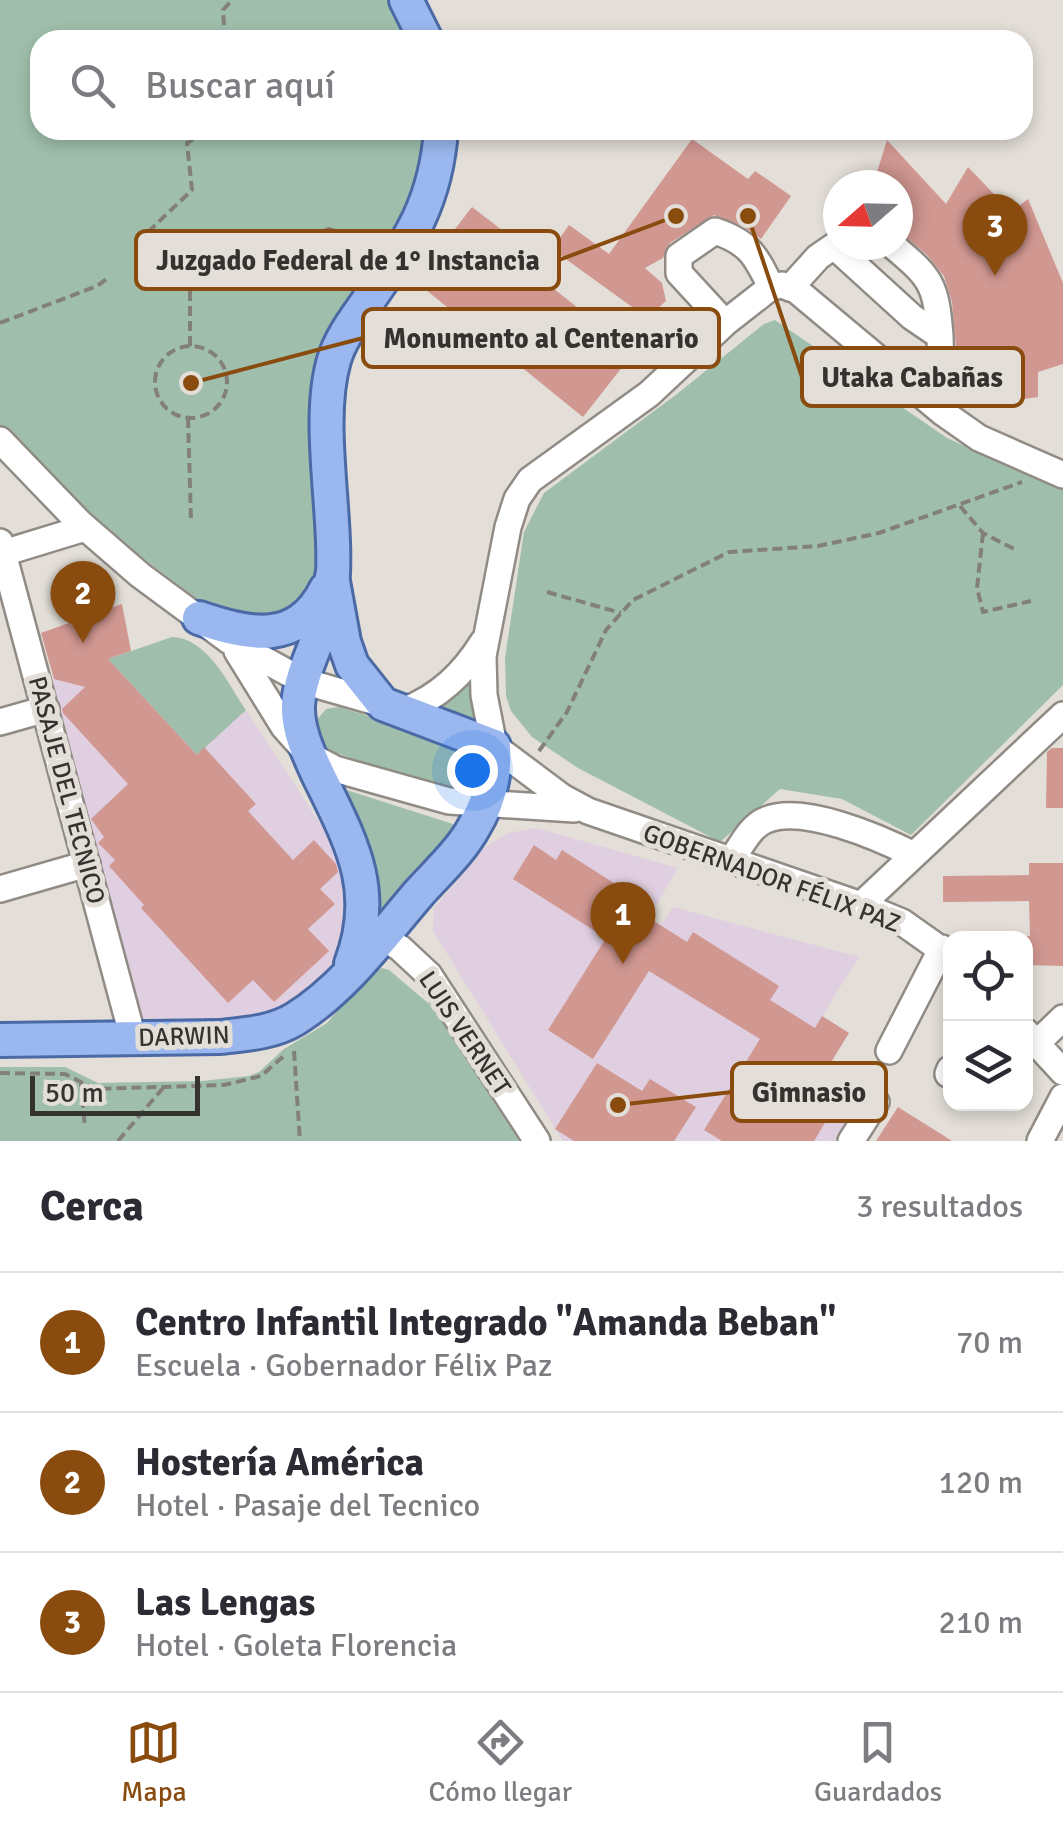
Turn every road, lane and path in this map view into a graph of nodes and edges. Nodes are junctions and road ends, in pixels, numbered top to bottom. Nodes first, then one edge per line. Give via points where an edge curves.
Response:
1 (232, 0) edge
2 (406, 0) edge
3 (224, 30) edge
4 (421, 30) edge
5 (192, 140) edge
6 (441, 140) edge
7 (148, 232) dead end
8 (385, 246) dead end
9 (823, 253) edge
10 (853, 260) edge
11 (910, 260) edge
12 (219, 269) dead end
13 (109, 277) dead end
14 (190, 284) dead end
15 (781, 288) junction
16 (725, 323) junction
17 (0, 324) edge
18 (940, 336) junction
19 (190, 346) junction
20 (942, 412) junction
21 (188, 418) junction
22 (0, 440) edge
23 (1038, 463) junction
24 (1063, 475) edge
25 (960, 506) junction
26 (191, 520) dead end
27 (85, 528) junction
28 (983, 532) junction
29 (1, 550) edge
30 (1016, 550) dead end
31 (332, 576) junction
32 (547, 592) dead end
33 (1031, 602) dead end
34 (621, 614) junction
35 (199, 618) junction
36 (485, 637) junction
37 (228, 640) junction
38 (303, 682) junction
39 (43, 697) junction
40 (393, 708) junction
41 (1063, 715) edge
42 (0, 722) edge
43 (494, 746) junction
44 (309, 755) junction
45 (523, 767) junction
46 (484, 805) junction
47 (588, 811) junction
48 (914, 855) junction
49 (731, 860) junction
50 (87, 864) junction
51 (0, 889) edge
52 (861, 905) junction
53 (381, 937) junction
54 (943, 950) edge
55 (943, 957) edge
56 (348, 973) junction
57 (1063, 1018) edge
58 (1, 1037) edge
59 (1033, 1037) edge
60 (132, 1038) junction
61 (1033, 1040) edge
62 (294, 1049) dead end
63 (889, 1051) dead end
64 (1063, 1072) edge
65 (80, 1082) dead end
66 (164, 1087) dead end
67 (1063, 1097) edge
68 (876, 1102) dead end
69 (84, 1128) dead end
70 (118, 1141) edge
71 (300, 1141) edge
72 (536, 1141) edge
73 (851, 1141) edge
74 (1040, 1141) edge

1 - 3 path via 223,10
2 - 4 main road
5 - 7 path via 192,190
6 - 31 main road via 423,216 334,360 328,409
8 - 12 path via 329,228 270,271
9 - 15 street
10 - 18 street
11 - 18 street via 926,273
13 - 17 path
14 - 19 path
15 - 16 street
15 - 16 street via 736,238 715,231 694,243 679,256 680,273
15 - 20 street
16 - 36 street via 649,394 530,480 508,527
18 - 20 street
19 - 21 path via 168,355 156,376 159,399
19 - 21 path via 212,353 227,383 219,405
20 - 23 street via 979,438
21 - 26 path
22 - 27 street, GOBERNADOR FÉLIX PAZ
23 - 24 street
23 - 25 path via 1020,485
25 - 28 path
25 - 34 path via 818,546 729,552 633,600
27 - 29 street
27 - 35 street, GOBERNADOR FÉLIX PAZ
28 - 30 path
28 - 33 path via 976,588 984,612
29 - 39 street, PASAJE DEL TECNICO
31 - 35 main road via 310,612 276,631 255,634
31 - 38 main road
31 - 40 main road via 352,665
32 - 34 path
34 - 45 path via 606,630 567,712
35 - 37 street, GOBERNADOR FÉLIX PAZ
36 - 40 street via 434,696
36 - 43 street via 484,696
37 - 38 street, GOBERNADOR FÉLIX PAZ
37 - 44 street, GOBERNADOR FÉLIX PAZ
38 - 40 street, GOBERNADOR FÉLIX PAZ
38 - 44 main road via 298,715
39 - 42 street
39 - 50 street, PASAJE DEL TECNICO
40 - 43 main road, GOBERNADOR FÉLIX PAZ
41 - 48 street
43 - 45 street, GOBERNADOR FÉLIX PAZ
43 - 46 main road, DARWIN via 496,766
44 - 46 street, GOBERNADOR FÉLIX PAZ via 422,796
44 - 56 main road, DARWIN via 342,820 363,885 360,940
45 - 47 street, GOBERNADOR FÉLIX PAZ
46 - 47 street, GOBERNADOR FÉLIX PAZ
46 - 53 main road, DARWIN via 474,829
47 - 49 street, GOBERNADOR FÉLIX PAZ
48 - 49 street via 869,832 783,816 755,826
48 - 52 street
49 - 52 street, GOBERNADOR FÉLIX PAZ
50 - 51 street
50 - 60 street, PASAJE DEL TECNICO
52 - 54 street, GOBERNADOR FÉLIX PAZ
53 - 56 main road, DARWIN
53 - 72 street, LUIS VERNET via 428,975
55 - 63 street
56 - 60 main road, DARWIN via 311,1008 274,1028
57 - 59 street
58 - 60 main road, DARWIN
61 - 64 street
62 - 71 path
65 - 69 path
66 - 70 path
67 - 74 street
68 - 73 street

